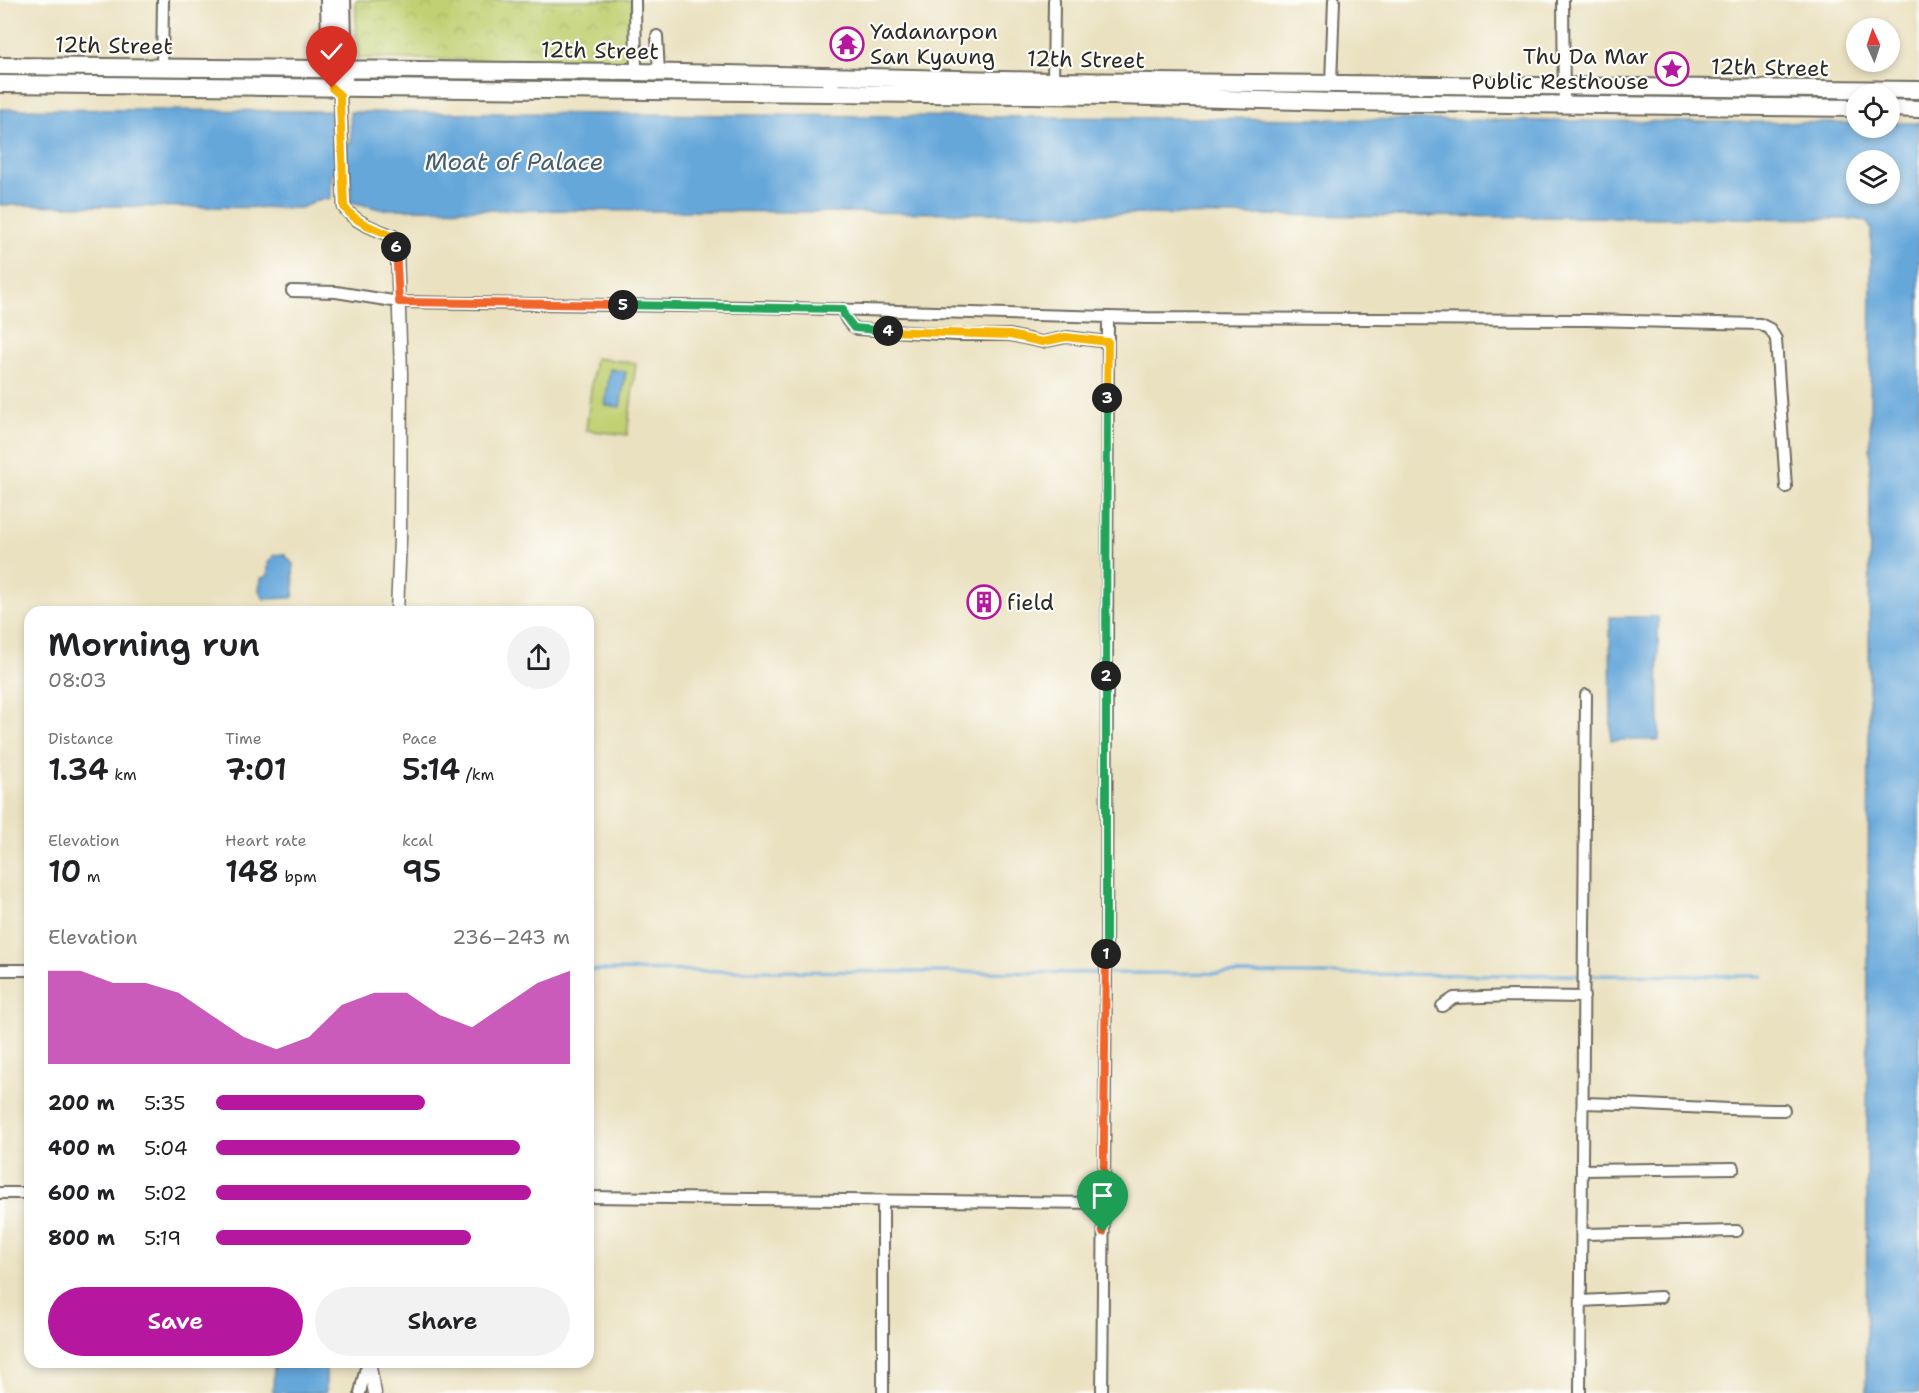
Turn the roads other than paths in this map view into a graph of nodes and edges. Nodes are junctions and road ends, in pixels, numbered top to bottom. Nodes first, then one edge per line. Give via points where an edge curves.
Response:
1 (163, 0) edge
2 (329, 0) edge
3 (342, 0) edge
4 (635, 0) edge
5 (1054, 0) edge
6 (1334, 5) edge
7 (1563, 6) edge
8 (657, 36) dead end
9 (0, 66) edge
10 (162, 68) junction
11 (337, 70) junction
12 (636, 72) junction
13 (659, 73) junction
14 (1330, 83) junction
15 (0, 84) edge
16 (831, 85) junction
17 (1564, 86) junction
18 (1053, 88) junction
19 (338, 90) junction
20 (1919, 90) edge
21 (1564, 104) junction
22 (1846, 108) edge
23 (1900, 108) edge
24 (1919, 108) edge
25 (292, 291) dead end
26 (399, 302) junction
27 (843, 309) junction
28 (944, 311) junction
29 (1108, 317) junction
30 (945, 333) junction
31 (1108, 342) junction
32 (1786, 487) dead end
33 (398, 606) edge
34 (1586, 695) dead end
35 (0, 970) edge
36 (24, 970) edge
37 (1584, 997) junction
38 (1442, 1006) dead end
39 (1583, 1102) junction
40 (1784, 1110) dead end
41 (1734, 1168) dead end
42 (1582, 1170) junction
43 (0, 1193) edge
44 (24, 1193) edge
45 (594, 1197) edge
46 (883, 1202) junction
47 (1102, 1203) junction
48 (1737, 1231) dead end
49 (1582, 1234) junction
50 (1661, 1297) dead end
51 (1581, 1300) junction
52 (367, 1368) edge
53 (370, 1368) edge
54 (360, 1393) edge
55 (375, 1393) edge
56 (883, 1393) edge
57 (1102, 1393) edge
58 (1580, 1393) edge

1 - 10 street
2 - 11 main road
3 - 11 main road
4 - 12 street
5 - 18 street
6 - 14 street
7 - 17 street
8 - 13 street
9 - 10 main road, 12th Street
10 - 11 main road, 12th Street
11 - 12 main road, 12th Street
11 - 19 main road
12 - 13 main road, 12th Street
13 - 16 main road, 12th Street
14 - 17 main road, 12th Street
14 - 18 main road, 12th Street
15 - 19 main road, 12th Street
16 - 18 main road, 12th Street
16 - 19 main road, 12th Street
17 - 20 main road, 12th Street
17 - 21 street
18 - 21 main road, 12th Street via 1337,102
19 - 26 street via 343,204 355,219 393,236
21 - 22 main road, 12th Street
23 - 24 main road
25 - 26 street via 336,292
26 - 27 street
26 - 33 street
27 - 28 street
27 - 30 street via 851,325 858,329
28 - 29 street
28 - 30 street
29 - 31 street
29 - 32 street via 1760,324 1770,329 1776,339
30 - 31 street via 1010,335 1042,342 1066,337
31 - 47 street
34 - 37 street
35 - 36 street
37 - 38 street via 1454,998
37 - 39 street
39 - 40 street
39 - 42 street
41 - 42 street
42 - 49 street
43 - 44 street
45 - 46 street
46 - 47 street
46 - 56 street
47 - 57 street
48 - 49 street
49 - 51 street
50 - 51 street
51 - 58 street
52 - 54 street
53 - 55 street

